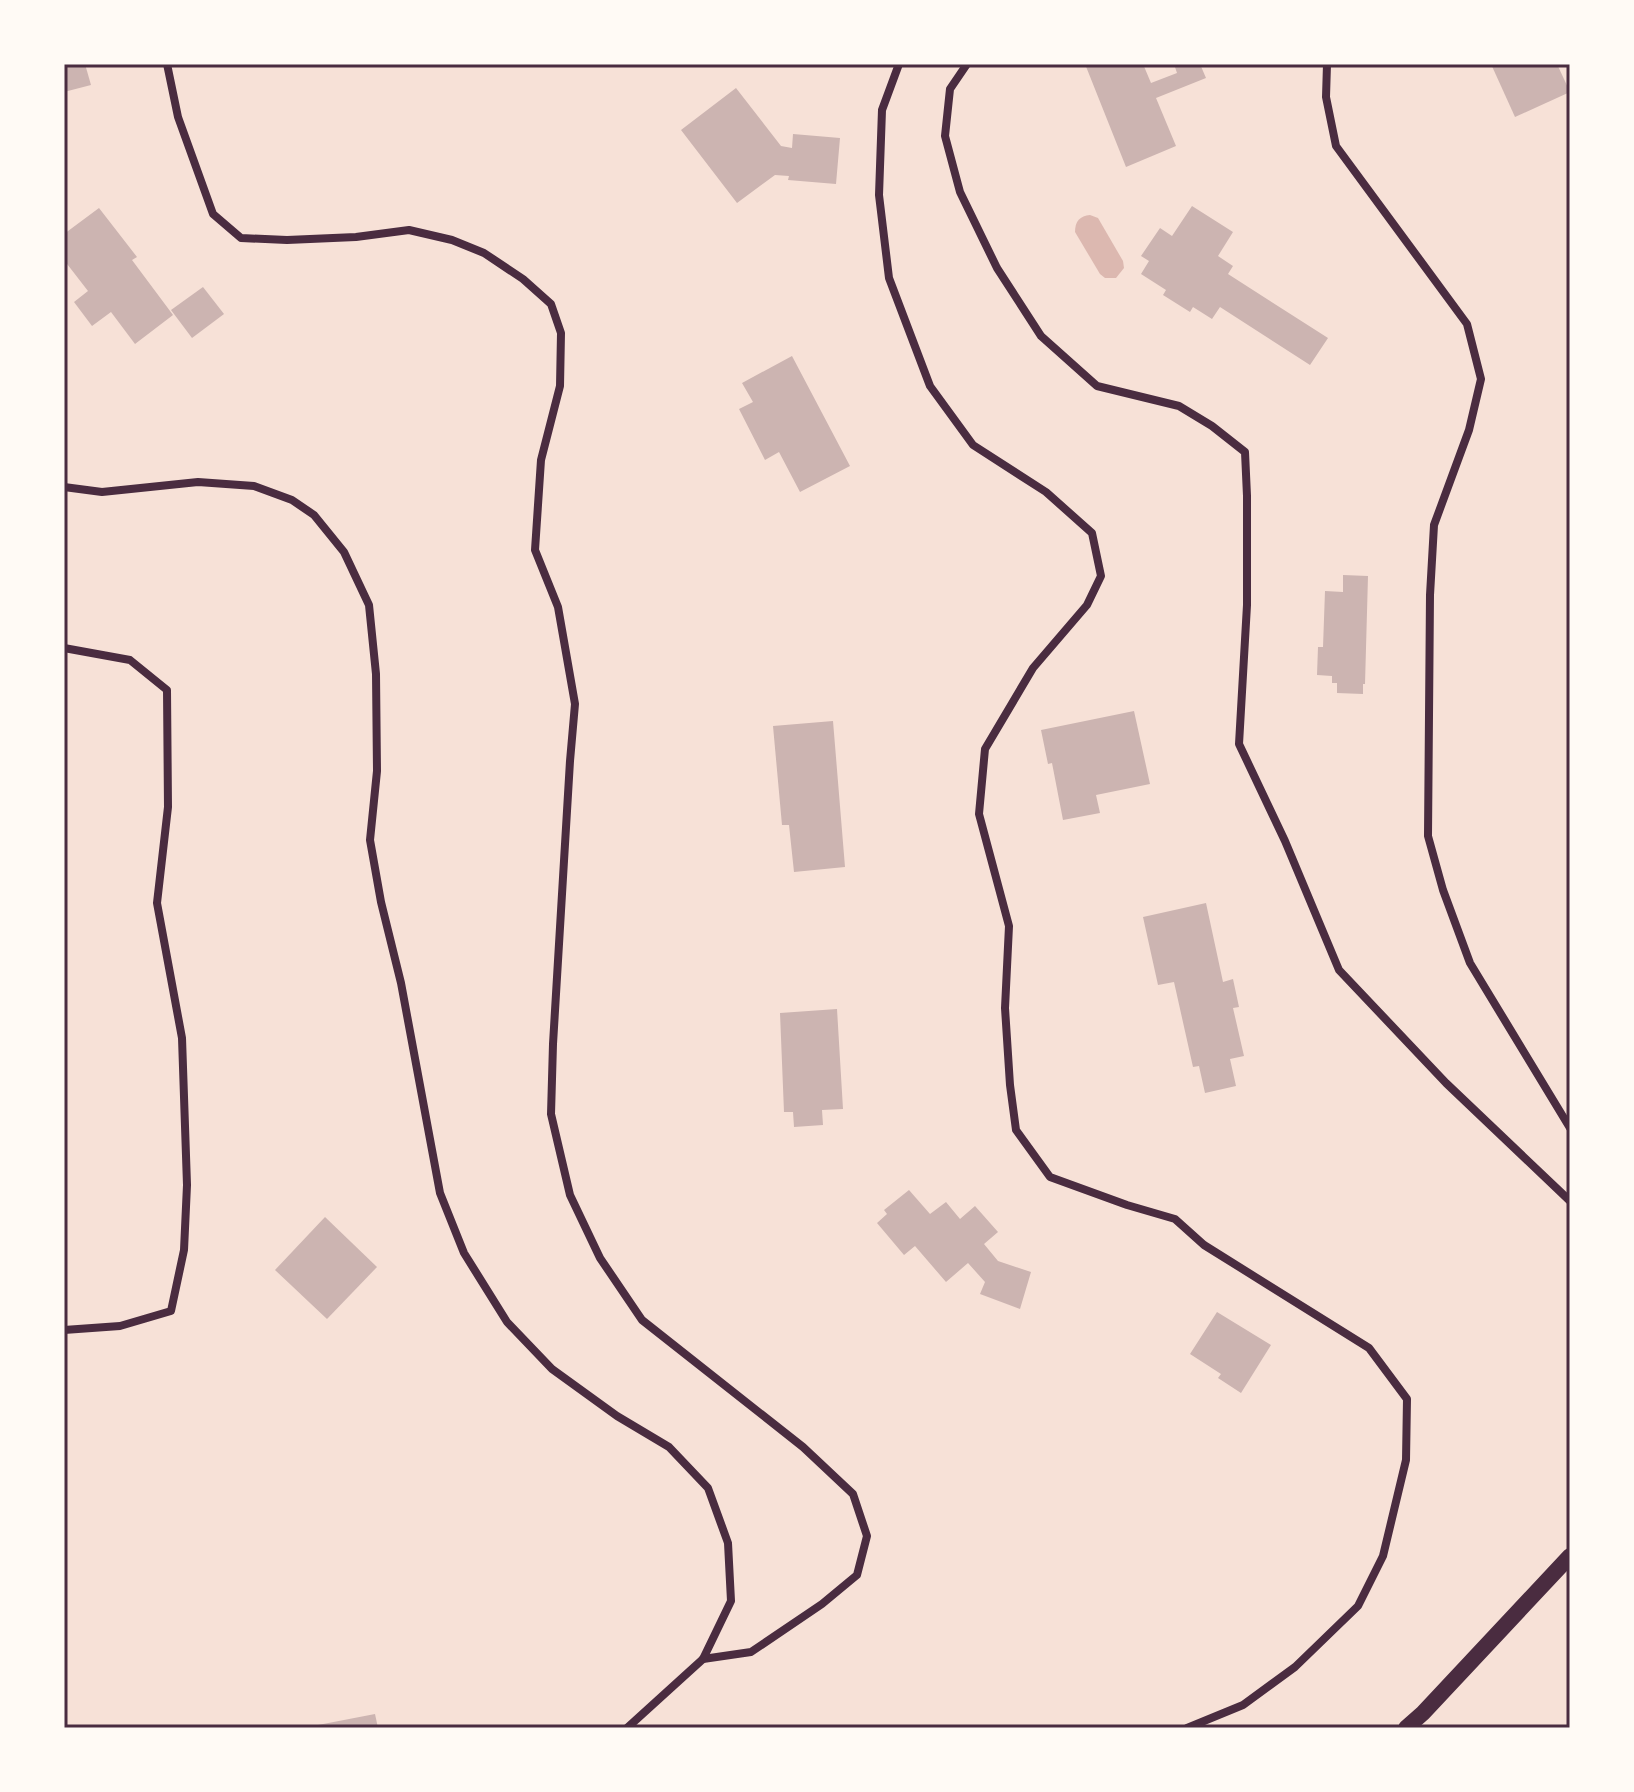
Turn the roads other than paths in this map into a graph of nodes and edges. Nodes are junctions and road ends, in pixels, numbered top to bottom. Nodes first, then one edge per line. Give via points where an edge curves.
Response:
1 (167, 64) edge
2 (899, 64) edge
3 (967, 64) edge
4 (1327, 64) edge
5 (64, 487) edge
6 (64, 648) edge
7 (1570, 1128) edge
8 (1570, 1201) edge
9 (64, 1330) edge
10 (1570, 1556) edge
11 (703, 1659) junction
12 (627, 1728) edge
13 (1187, 1728) edge
14 (1406, 1728) edge

1 - 11 street via 178,117 213,214 241,238 356,237 409,230 452,240 484,253 523,279 551,304 561,333 560,386 541,460 535,550 558,607 575,704 551,1114 570,1195 600,1258 642,1320 803,1447 853,1494 867,1536 857,1575 822,1604 751,1652
2 - 13 street via 882,110 879,195 889,278 930,386 973,445 1046,492 1092,533 1101,576 1087,605 1033,668 985,749 979,814 1009,926 1005,1008 1016,1130 1050,1177 1175,1219 1204,1245 1369,1348 1407,1399 1403,1474 1383,1556 1358,1606 1295,1667 1243,1705
3 - 8 street via 950,89 945,136 960,192 997,268 1041,336 1097,386 1179,406 1245,452 1247,605 1239,744 1339,970 1446,1083
4 - 7 street via 1326,97 1336,146 1467,324 1481,379 1469,430 1434,525 1428,836 1470,963
5 - 11 street via 102,492 198,482 254,486 314,515 344,552 369,605 376,674 370,840 440,1193 464,1253 507,1322 552,1369 669,1447 708,1488 728,1543 731,1601
6 - 9 street via 130,660 167,690 168,807 157,903 182,1038 187,1185 184,1250 171,1311 120,1326
10 - 14 main road
11 - 12 street

